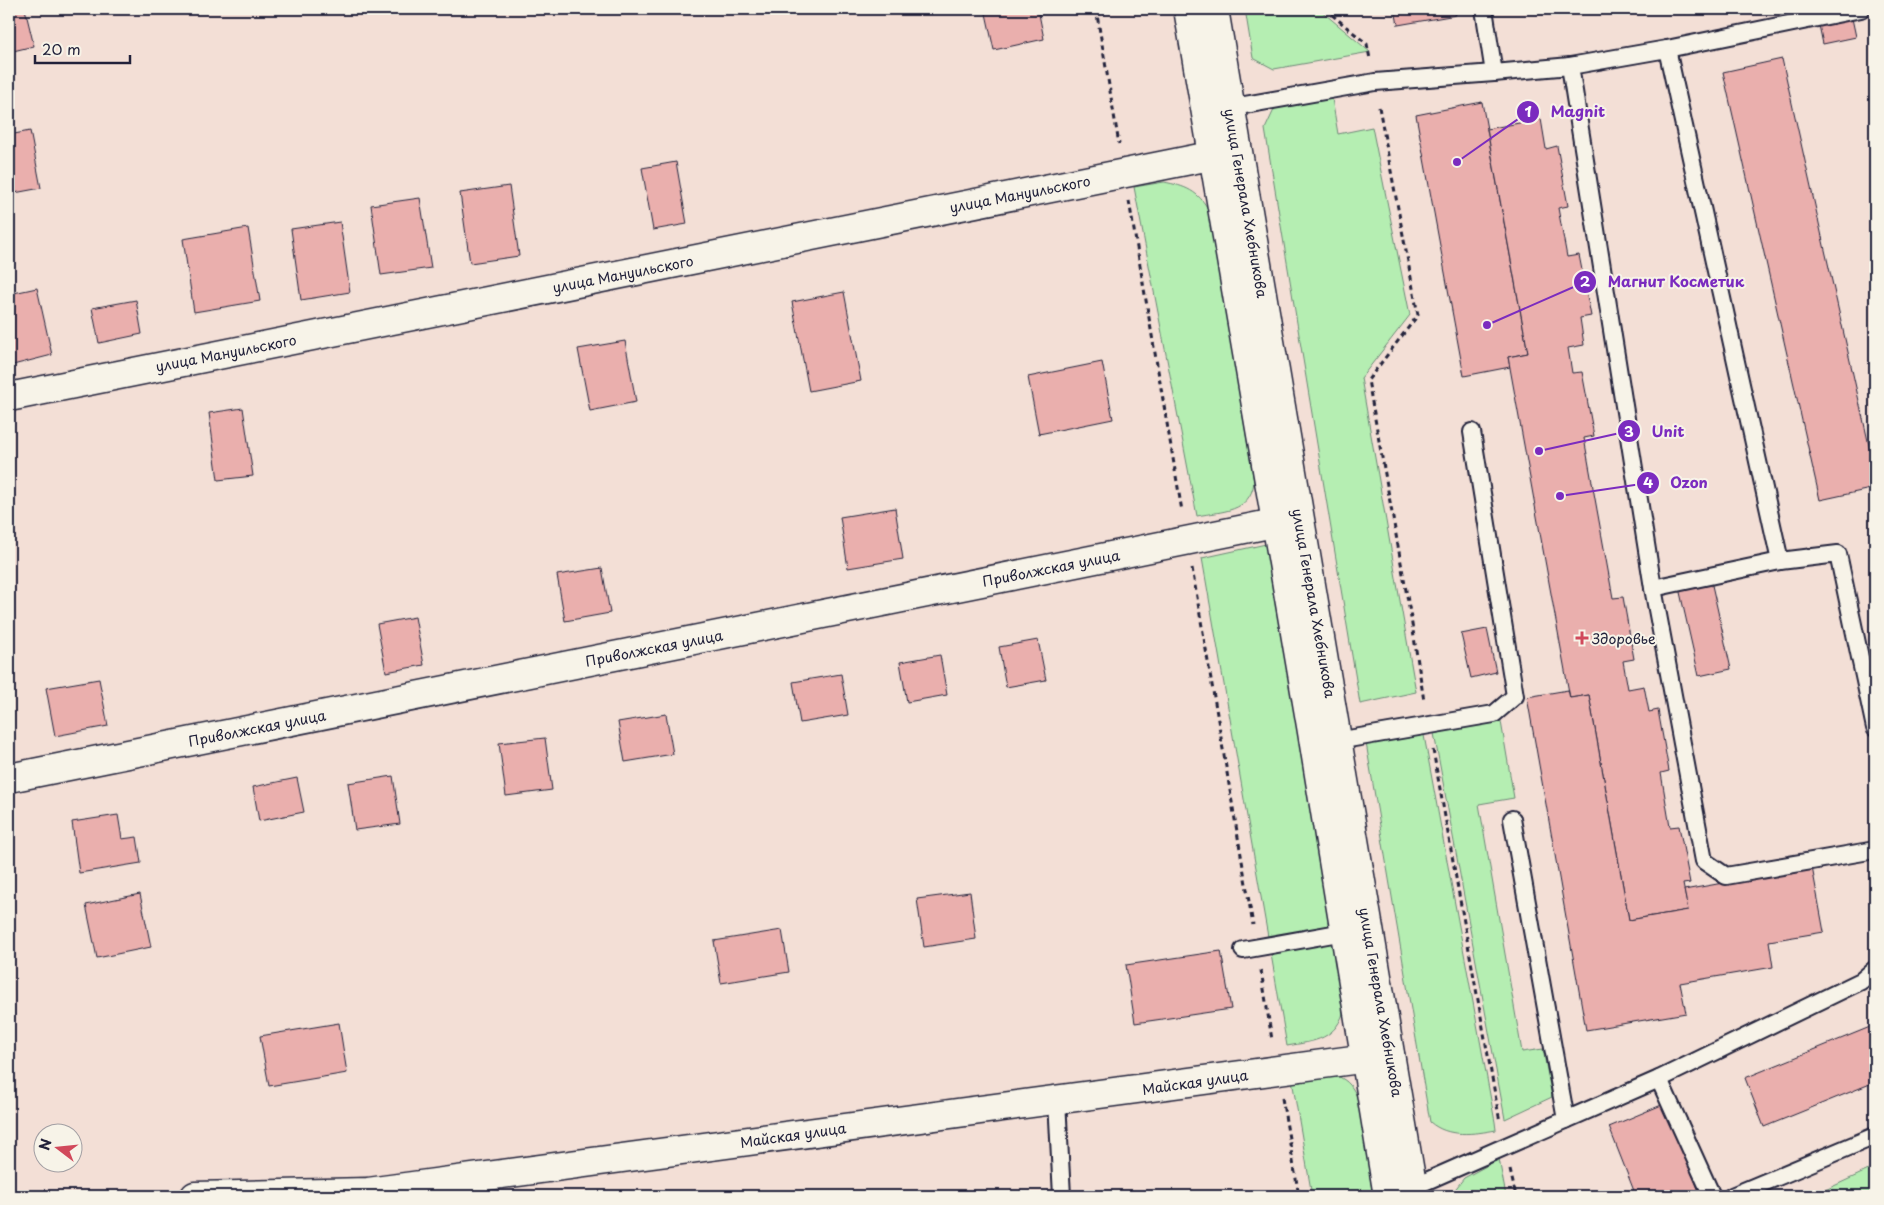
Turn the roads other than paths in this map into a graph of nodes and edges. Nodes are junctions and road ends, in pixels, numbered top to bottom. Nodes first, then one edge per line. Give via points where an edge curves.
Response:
1 (1188, 9) edge
2 (1214, 9) edge
3 (1484, 9) edge
4 (1861, 9) edge
5 (1667, 49) junction
6 (1570, 66) junction
7 (1494, 73) junction
8 (1217, 110) junction
9 (1225, 153) junction
10 (9, 397) edge
11 (1472, 432) dead end
12 (1288, 521) junction
13 (1780, 561) junction
14 (1653, 588) junction
15 (1875, 728) edge
16 (1326, 743) junction
17 (9, 778) edge
18 (1512, 818) dead end
19 (1875, 850) edge
20 (1344, 932) junction
21 (1250, 949) road end
22 (1875, 969) edge
23 (1377, 1057) junction
24 (1659, 1079) junction
25 (1057, 1100) junction
26 (1566, 1120) junction
27 (1875, 1136) edge
28 (1401, 1193) edge
29 (196, 1196) edge
30 (1062, 1196) edge
31 (1712, 1196) edge
32 (1732, 1196) edge

1 - 8 street, улица Генерала Хлебникова
2 - 8 street, улица Генерала Хлебникова
3 - 7 lane
4 - 5 lane
5 - 6 lane
5 - 13 lane
6 - 7 lane
6 - 14 lane
7 - 8 lane via 1375,82
8 - 9 street, улица Генерала Хлебникова
9 - 10 street, улица Мануильского
9 - 12 street, улица Генерала Хлебникова
11 - 16 lane via 1515,696 1494,714
12 - 16 street, улица Генерала Хлебникова
12 - 17 street, Приволжская улица
13 - 14 lane
13 - 15 lane via 1838,554
14 - 19 lane via 1704,860 1726,876
16 - 20 street, улица Генерала Хлебникова
16 - 23 street, улица Генерала Хлебникова
18 - 26 lane
20 - 21 lane
20 - 23 street, улица Генерала Хлебникова
22 - 24 lane via 1861,981
23 - 25 street, Майская улица
23 - 28 street, улица Генерала Хлебникова
24 - 26 lane
24 - 31 lane
25 - 29 street, Майская улица via 368,1192
25 - 30 lane
26 - 28 lane
27 - 32 lane

